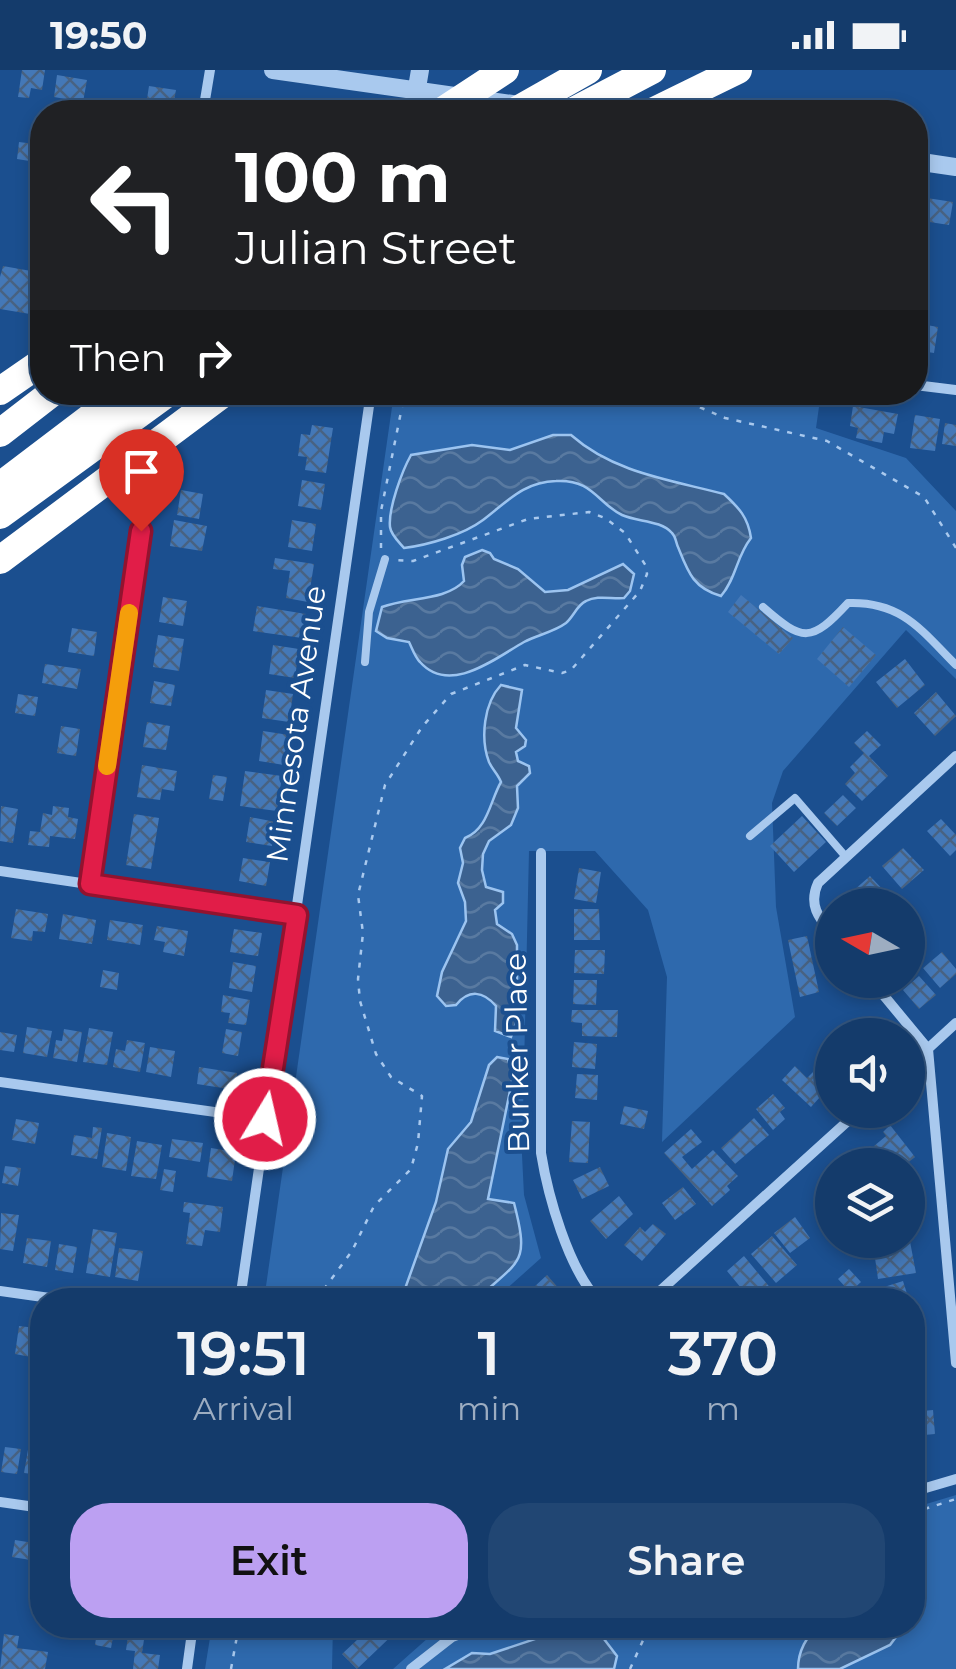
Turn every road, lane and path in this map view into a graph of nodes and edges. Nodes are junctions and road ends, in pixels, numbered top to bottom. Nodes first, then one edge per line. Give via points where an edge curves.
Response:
1 (210, 70) edge
2 (273, 70) edge
3 (420, 70) edge
4 (505, 70) edge
5 (652, 70) edge
6 (738, 70) edge
7 (346, 75) edge
8 (596, 82) edge
9 (416, 90) junction
10 (205, 100) edge
11 (415, 100) edge
12 (459, 100) edge
13 (486, 100) edge
14 (534, 100) edge
15 (676, 100) edge
16 (928, 163) edge
17 (956, 166) edge
18 (30, 370) edge
19 (928, 387) edge
20 (956, 390) edge
21 (0, 391) edge
22 (36, 405) edge
23 (107, 405) edge
24 (151, 405) edge
25 (208, 405) edge
26 (369, 405) edge
27 (402, 405) edge
28 (694, 405) edge
29 (0, 433) edge
30 (0, 486) edge
31 (146, 492) dead end
32 (0, 514) edge
33 (956, 548) edge
34 (8, 554) edge
35 (385, 559) junction
36 (0, 572) edge
37 (763, 607) dead end
38 (365, 662) dead end
39 (956, 666) edge
40 (956, 756) edge
41 (750, 836) dead end
42 (541, 853) dead end
43 (846, 857) junction
44 (0, 872) edge
45 (90, 884) junction
46 (815, 888) edge
47 (297, 915) junction
48 (885, 998) edge
49 (956, 1023) edge
50 (928, 1049) junction
51 (925, 1052) edge
52 (0, 1082) edge
53 (265, 1119) junction
54 (840, 1128) edge
55 (242, 1288) edge
56 (325, 1288) edge
57 (588, 1288) edge
58 (663, 1288) edge
59 (0, 1291) edge
60 (30, 1295) edge
61 (956, 1363) edge
62 (956, 1479) edge
63 (925, 1488) edge
64 (956, 1499) edge
65 (0, 1502) edge
66 (30, 1506) edge
67 (925, 1508) edge
68 (192, 1638) edge
69 (237, 1638) edge
70 (451, 1638) edge
71 (644, 1638) edge
72 (187, 1669) edge
73 (231, 1669) edge
74 (411, 1669) edge
75 (630, 1669) edge

1 - 10 street
2 - 7 street
3 - 9 street
4 - 12 highway
5 - 8 highway
6 - 15 highway
7 - 9 street
8 - 14 highway via 558,85
9 - 11 street
9 - 13 street
16 - 17 street
18 - 21 highway
19 - 20 street
22 - 29 highway
23 - 30 highway
24 - 32 highway
25 - 34 highway
26 - 47 street, Minnesota Avenue
27 - 35 path via 381,511
28 - 33 path via 827,440 924,497
31 - 45 street
34 - 36 highway
35 - 38 lane via 369,612
35 - 56 path via 413,560 503,525 590,512 625,533 647,574 640,591 571,670 525,665 451,694 386,785 358,895 360,1001 376,1054 391,1076 422,1096 418,1143 410,1169 374,1206
37 - 39 lane via 791,632 805,634 829,624 848,603 896,610
40 - 43 street
41 - 43 lane via 794,798
42 - 57 street, Bunker Place via 541,1153
43 - 46 street
44 - 45 street
45 - 47 street
47 - 53 street, Minnesota Avenue
48 - 50 street
49 - 50 street
50 - 51 street
50 - 61 street
52 - 53 street
53 - 55 street, Minnesota Avenue
54 - 58 street
59 - 60 street
62 - 63 street
64 - 67 path
65 - 66 street
68 - 72 street
69 - 73 path
70 - 74 street
71 - 75 path

